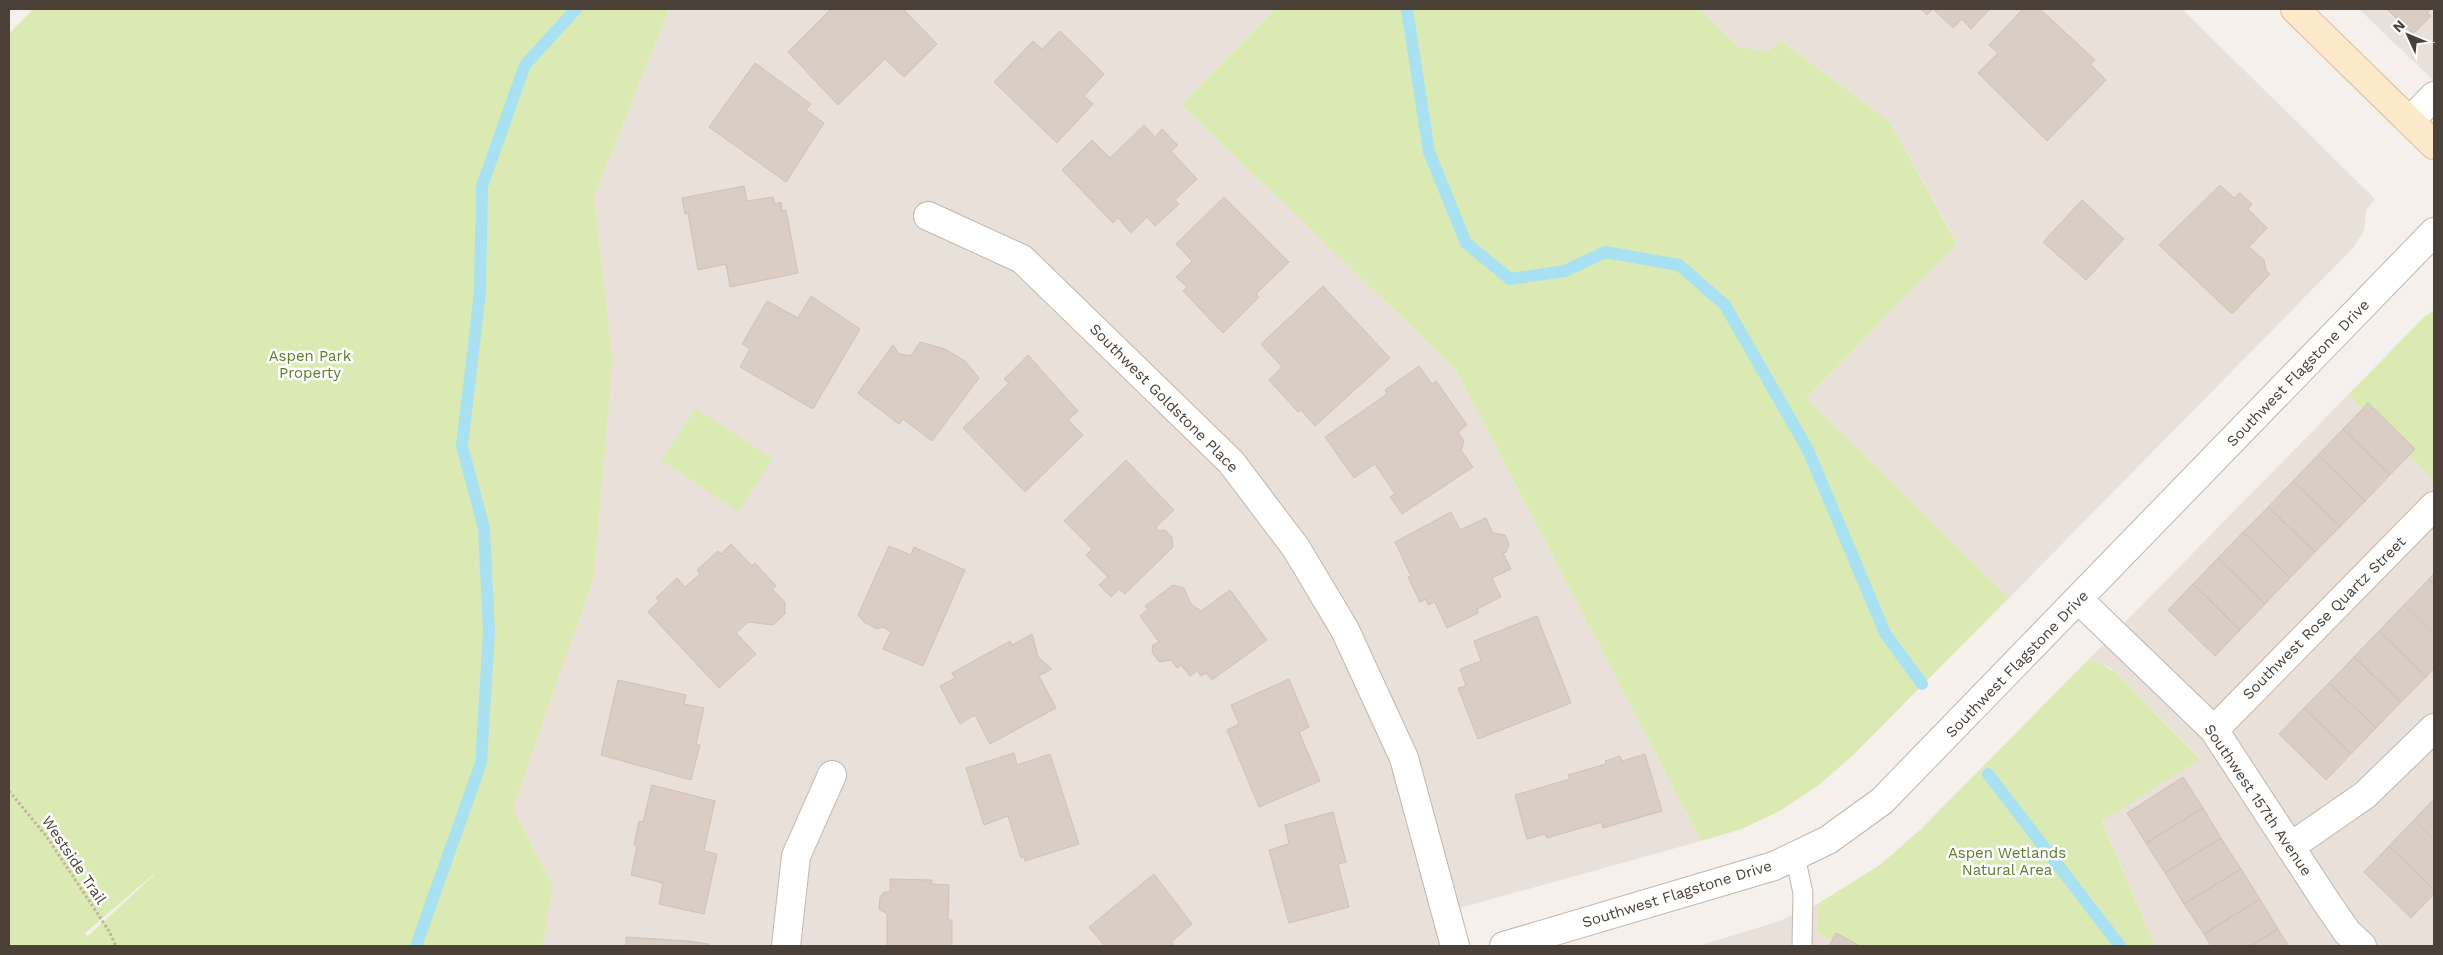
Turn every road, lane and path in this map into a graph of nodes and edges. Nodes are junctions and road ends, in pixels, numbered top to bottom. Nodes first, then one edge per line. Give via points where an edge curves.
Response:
1 (2295, 9) edge
2 (2434, 96) edge
3 (2410, 121) junction
4 (2434, 145) edge
5 (928, 216) dead end
6 (2434, 232) edge
7 (2434, 506) edge
8 (2080, 600) junction
9 (2434, 728) edge
10 (2214, 730) junction
11 (832, 775) dead end
12 (9, 790) edge
13 (2290, 847) junction
14 (1795, 856) junction
15 (116, 946) edge
16 (786, 946) edge
17 (1455, 946) edge
18 (1504, 946) edge
19 (1802, 946) edge
20 (2362, 946) edge

1 - 3 street
2 - 3 street
3 - 4 street
5 - 17 street, Southwest Goldstone Place via 1022,259 1231,462 1296,548 1345,630 1404,758
6 - 8 street, Southwest Flagstone Drive
7 - 10 street, Southwest Rose Quartz Street
8 - 10 street, Southwest 157th Avenue
8 - 14 street, Southwest Flagstone Drive via 1882,801 1828,840
9 - 13 street via 2365,795
10 - 13 street, Southwest 157th Avenue
11 - 16 street via 796,856
12 - 15 path, Westside Trail via 47,837
13 - 20 street, Southwest 157th Avenue via 2347,932
14 - 18 street, Southwest Flagstone Drive via 1774,866
14 - 19 lane via 1802,893

